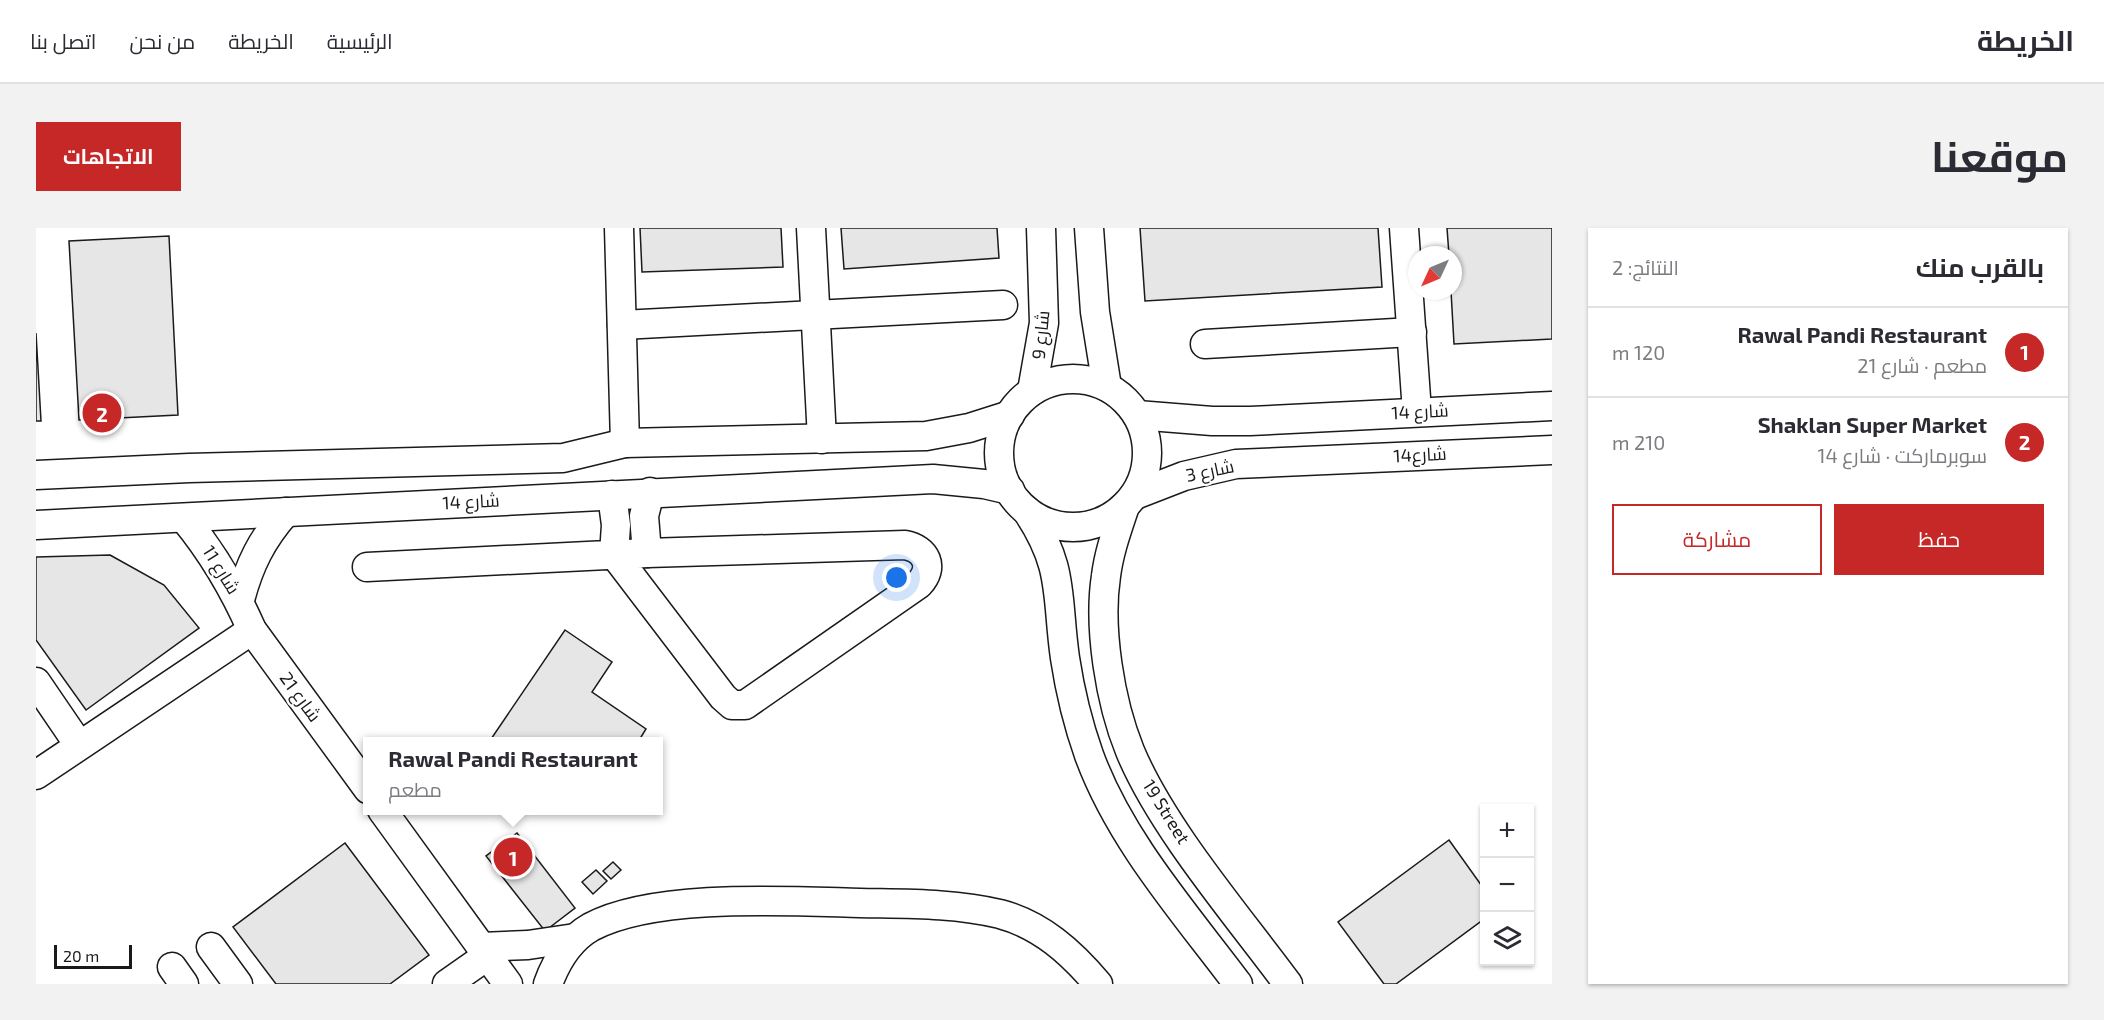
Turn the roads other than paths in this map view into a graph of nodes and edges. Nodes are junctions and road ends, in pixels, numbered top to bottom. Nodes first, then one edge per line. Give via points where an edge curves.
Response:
1 (619, 228) edge
2 (811, 228) edge
3 (1041, 228) edge
4 (1089, 228) edge
5 (1404, 228) edge
6 (1003, 305) dead end
7 (815, 315) junction
8 (622, 325) junction
9 (1412, 332) junction
10 (1205, 344) dead end
11 (1107, 387) junction
12 (1032, 391) junction
13 (1552, 406) edge
14 (1417, 412) junction
15 (1010, 415) junction
16 (1137, 415) junction
17 (822, 439) junction
18 (625, 443) junction
19 (1552, 450) edge
20 (1288, 461) joint
21 (36, 476) edge
22 (650, 492) junction
23 (612, 495) junction
24 (1018, 500) junction
25 (1130, 501) junction
26 (286, 512) junction
27 (184, 518) junction
28 (36, 525) edge
29 (647, 553) junction
30 (614, 555) junction
31 (367, 567) dead end
32 (240, 600) junction
33 (252, 630) junction
34 (36, 682) edge
35 (79, 745) junction
36 (36, 775) edge
37 (363, 782) edge
38 (386, 815) edge
39 (575, 938) junction
40 (211, 947) dead end
41 (484, 951) junction
42 (238, 984) edge
43 (447, 984) edge
44 (507, 984) edge
45 (548, 984) edge
46 (1098, 984) edge
47 (1238, 984) edge
48 (1288, 984) edge

1 - 8 street
2 - 7 street
3 - 12 street, شارع 9 via 1044,323
4 - 11 street
5 - 9 street
6 - 7 street
7 - 8 street
7 - 17 street
8 - 18 street
9 - 10 street
9 - 14 street
11 - 12 street via 1069,379
11 - 16 street
12 - 15 street
13 - 14 street, شارع 14
14 - 16 street, شارع 14 via 1212,421
15 - 17 street via 948,433
15 - 24 street via 1000,444 1000,460
16 - 25 street via 1145,434 1147,455 1144,476
17 - 18 street
18 - 21 street via 563,458
19 - 20 street, شارع14
20 - 25 street, شارع 3 via 1210,469 1159,484
22 - 23 street, شارع 14
22 - 24 street, شارع 14 via 959,481
22 - 29 street via 644,516
23 - 26 street, شارع 14
23 - 30 street
24 - 25 street via 1059,526 1077,527 1095,524
24 - 47 street via 1040,530 1053,560 1072,695 1090,756 1116,813 1153,871
25 - 48 street, 19 Street via 1113,541 1104,614 1116,702 1130,750 1156,800 1188,848
26 - 27 street, شارع 14
26 - 32 street, شارع 11 via 258,548
27 - 28 street, شارع 14
27 - 32 street, شارع 11
29 - 30 street
29 - 30 street via 904,545 916,547 928,565 927,576 919,584 739,706 723,697
30 - 31 street
32 - 33 street, شارع 21
33 - 35 street
33 - 37 street, شارع 21
34 - 35 street
35 - 36 street
38 - 41 street
39 - 41 street
39 - 45 street
39 - 46 street via 616,916 710,903 957,907 1001,915 1033,927 1060,944
40 - 42 street
41 - 43 street
41 - 44 street

